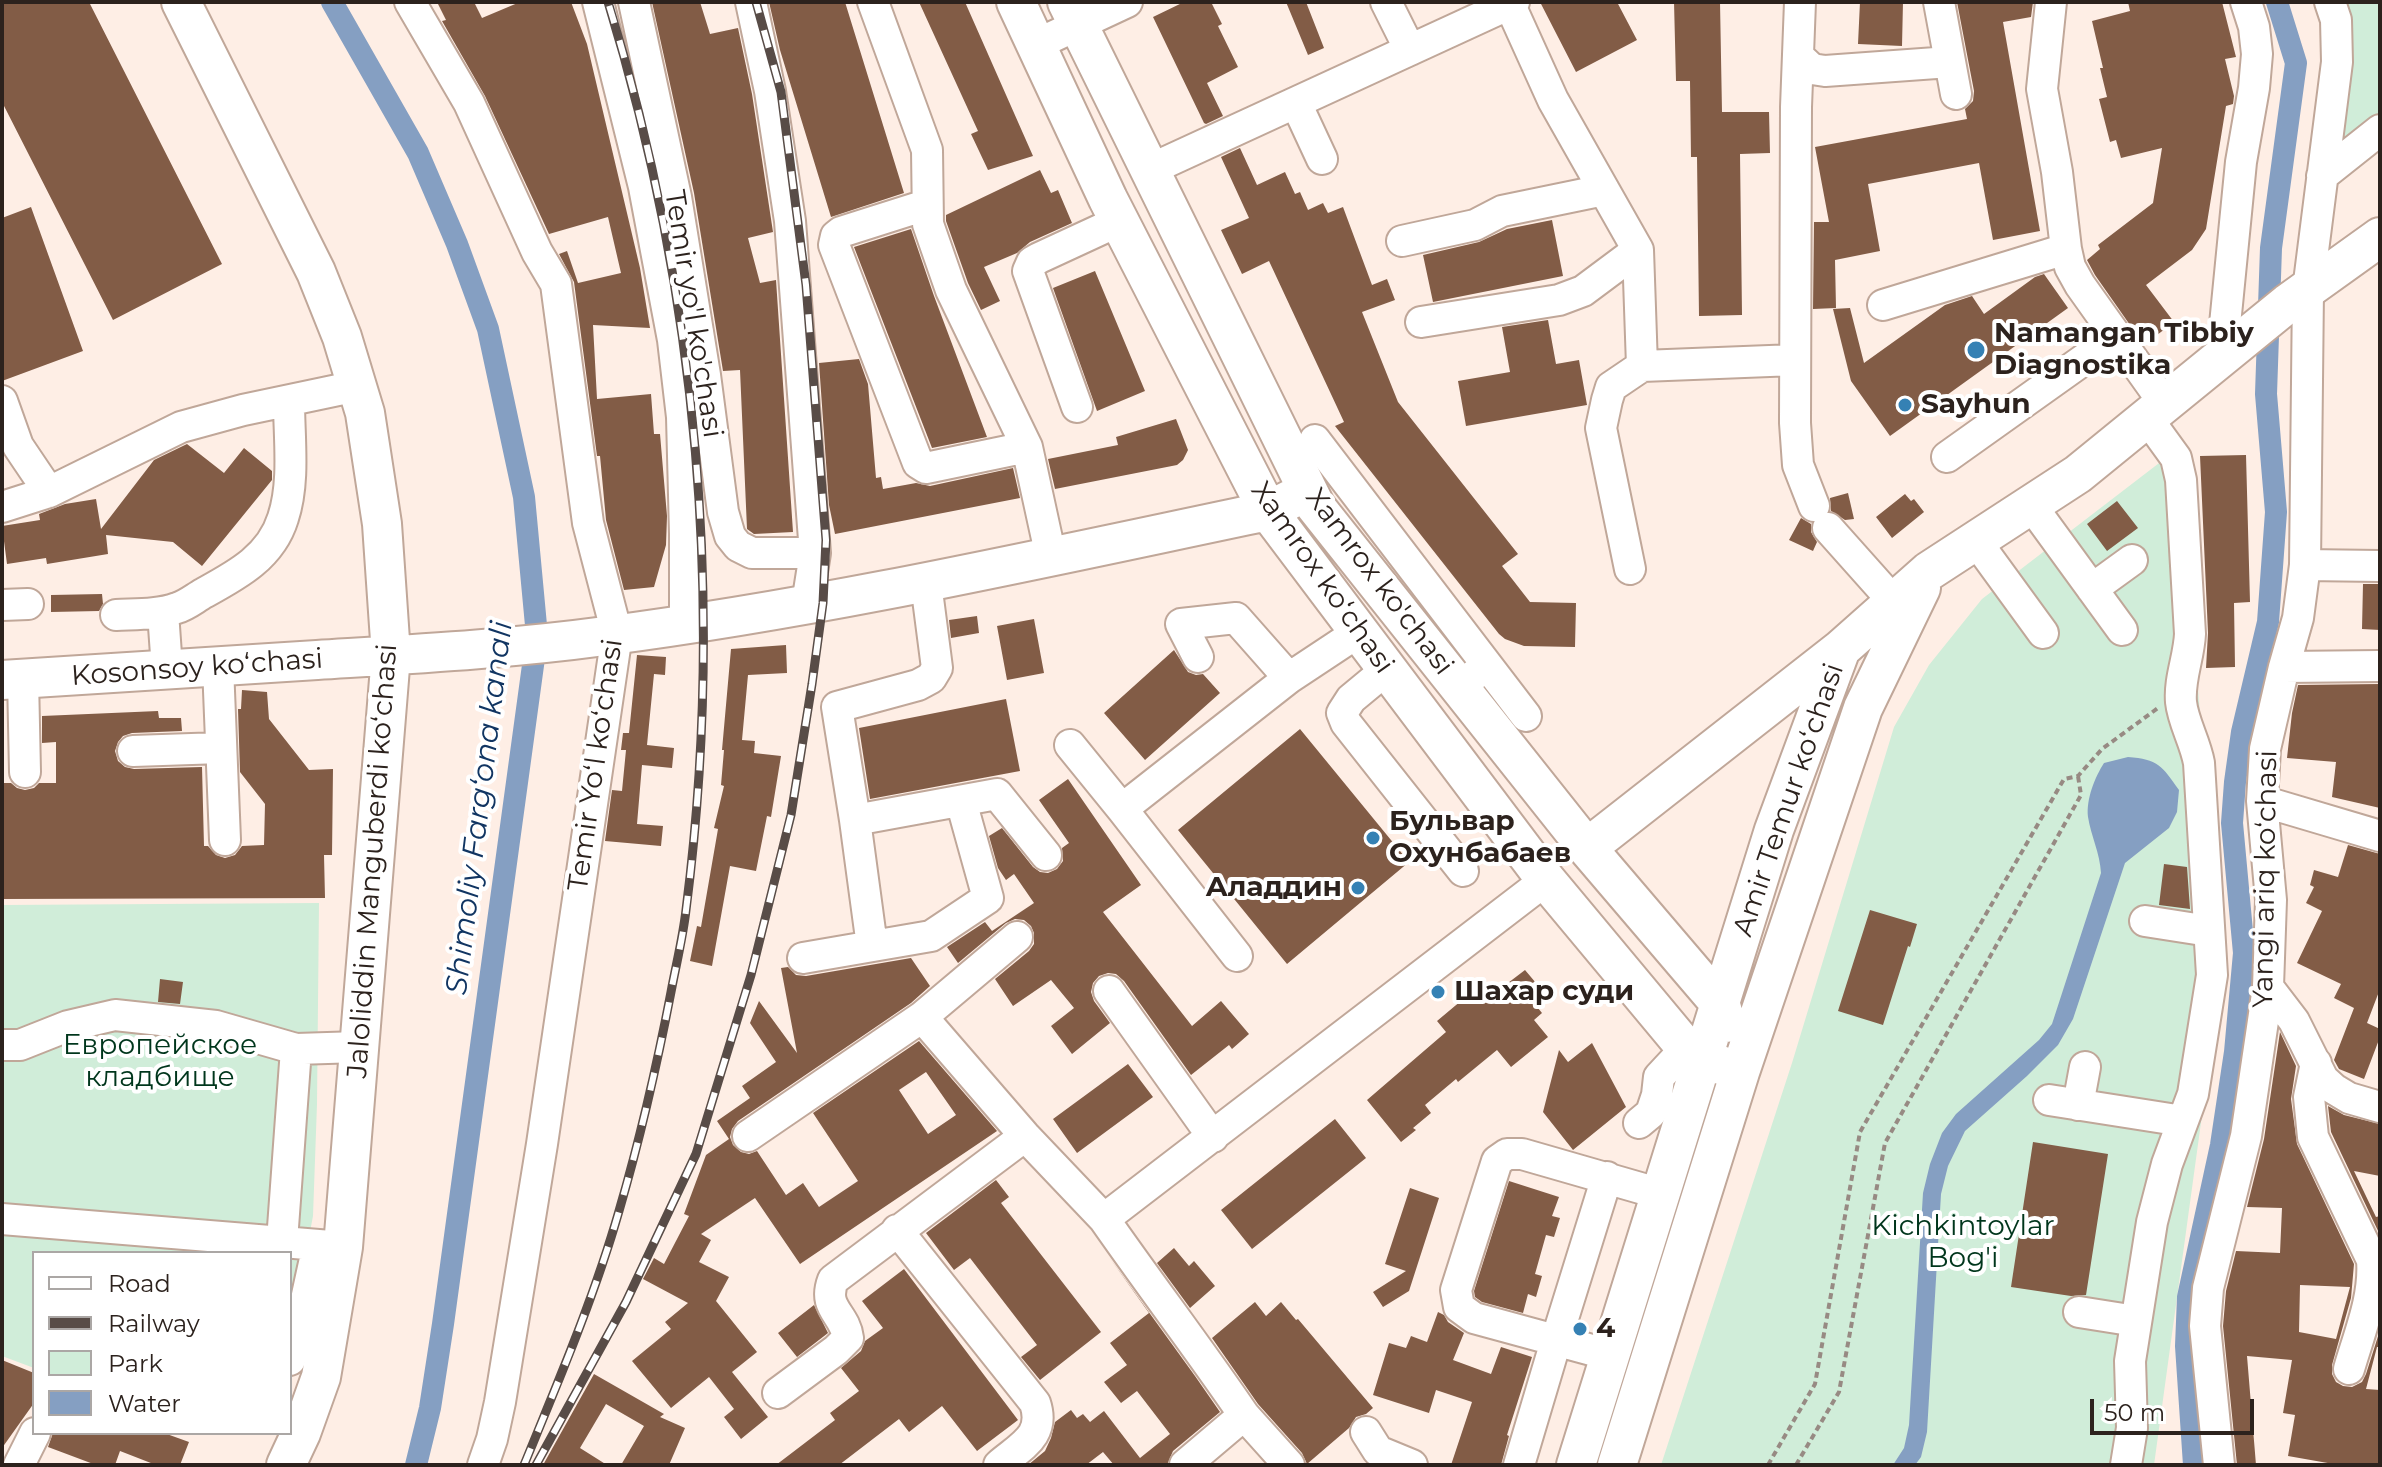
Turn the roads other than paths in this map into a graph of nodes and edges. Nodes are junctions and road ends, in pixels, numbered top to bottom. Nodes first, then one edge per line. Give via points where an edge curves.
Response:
1 (181, 2) edge
2 (410, 2) edge
3 (598, 2) edge
4 (634, 2) edge
5 (751, 2) edge
6 (873, 2) edge
7 (1016, 2) edge
8 (1127, 2) edge
9 (1386, 2) edge
10 (1800, 2) edge
11 (1939, 2) edge
12 (2051, 2) edge
13 (2246, 2) edge
14 (2330, 2) edge
15 (1512, 3) edge
16 (1072, 14) edge
17 (1035, 45) junction
18 (1410, 50) junction
19 (1798, 56) junction
20 (1950, 62) junction
21 (1956, 94) dead end
22 (1296, 103) junction
23 (2380, 130) edge
24 (1322, 159) dead end
25 (1149, 170) junction
26 (2322, 176) junction
27 (1604, 190) junction
28 (926, 205) junction
29 (1119, 221) junction
30 (2380, 237) edge
31 (1402, 241) dead end
32 (2066, 249) junction
33 (1638, 250) junction
34 (2298, 296) junction
35 (1883, 305) dead end
36 (1421, 322) dead end
37 (2117, 336) junction
38 (2231, 348) junction
39 (1795, 360) junction
40 (1642, 366) junction
41 (357, 386) junction
42 (2, 401) edge
43 (289, 401) junction
44 (1077, 407) dead end
45 (2155, 410) junction
46 (1315, 440) dead end
47 (1027, 447) junction
48 (1947, 457) dead end
49 (1307, 491) junction
50 (49, 492) junction
51 (2031, 505) junction
52 (2, 507) edge
53 (1268, 511) junction
54 (1976, 541) junction
55 (815, 553) junction
56 (1051, 557) junction
57 (2132, 560) dead end
58 (2305, 565) junction
59 (2380, 566) edge
60 (1630, 569) dead end
61 (1929, 571) junction
62 (926, 583) junction
63 (2092, 589) junction
64 (1894, 602) junction
65 (807, 604) junction
66 (163, 612) junction
67 (116, 615) dead end
68 (685, 625) junction
69 (2122, 630) dead end
70 (1360, 631) junction
71 (2043, 633) dead end
72 (612, 635) junction
73 (1841, 649) junction
74 (391, 655) junction
75 (1198, 657) dead end
76 (218, 666) junction
77 (2380, 666) edge
78 (2284, 667) junction
79 (167, 669) junction
80 (1386, 670) junction
81 (1473, 676) junction
82 (1289, 678) junction
83 (12, 679) edge
84 (1526, 716) dead end
85 (1070, 745) dead end
86 (221, 748) junction
87 (133, 751) dead end
88 (25, 772) dead end
89 (961, 801) junction
90 (2262, 801) junction
91 (1122, 809) junction
92 (855, 820) junction
93 (2380, 836) edge
94 (225, 840) dead end
95 (1587, 848) junction
96 (1046, 855) dead end
97 (1463, 871) dead end
98 (1546, 880) junction
99 (2145, 921) dead end
100 (2209, 931) junction
101 (1017, 937) dead end
102 (872, 946) junction
103 (1237, 956) dead end
104 (803, 958) dead end
105 (2268, 987) junction
106 (1109, 991) dead end
107 (1721, 1005) junction
108 (922, 1017) junction
109 (2, 1045) edge
110 (359, 1047) junction
111 (1127, 1048) dead end
112 (296, 1049) junction
113 (1695, 1054) junction
114 (2316, 1063) junction
115 (2085, 1067) dead end
116 (1740, 1072) junction
117 (2380, 1107) edge
118 (2183, 1121) junction
119 (1639, 1123) dead end
120 (748, 1136) dead end
121 (1025, 1136) junction
122 (1207, 1142) junction
123 (1607, 1177) junction
124 (1661, 1194) junction
125 (2, 1219) edge
126 (1104, 1219) junction
127 (897, 1230) junction
128 (282, 1241) junction
129 (330, 1246) junction
130 (2079, 1312) dead end
131 (2136, 1321) junction
132 (1556, 1341) junction
133 (292, 1353) edge
134 (1610, 1355) junction
135 (2349, 1369) dead end
136 (778, 1393) dead end
137 (1244, 1415) junction
138 (1366, 1432) dead end
139 (34, 1435) edge
140 (19, 1465) edge
141 (286, 1465) edge
142 (483, 1465) edge
143 (999, 1465) edge
144 (1185, 1465) edge
145 (1288, 1465) edge
146 (1412, 1465) edge
147 (1519, 1465) edge
148 (1576, 1465) edge
149 (1617, 1465) edge
150 (2126, 1465) edge
151 (2219, 1465) edge

1 - 41 main road, Jaloliddin Manguberdi koʻchasi via 316,272
2 - 72 street, Temir Yoʻl koʻchasi via 469,103 556,284 588,523
3 - 68 street via 644,187 673,340 682,417
4 - 55 street, Temir yo'l ko'chasi via 676,197 730,536 752,553
5 - 55 street via 790,221
6 - 28 street via 927,150
7 - 17 main road, Xamrox koʻchasi
8 - 16 street
9 - 18 street
10 - 19 street
11 - 20 street
12 - 32 street via 2042,89
13 - 38 street via 2257,54 2241,162
14 - 26 street, Yangi ariq ko‘chasi via 2337,62
15 - 18 street
15 - 27 street via 1553,100
16 - 17 street
16 - 25 main road, Xamrox ko'chasi
17 - 29 main road, Xamrox koʻchasi
18 - 22 street
19 - 20 street via 1812,69 1825,71
19 - 39 street
20 - 21 street
22 - 24 street
22 - 25 street
23 - 26 street
25 - 49 main road, Xamrox ko'chasi
26 - 34 street, Yangi ariq ko‘chasi
27 - 31 street via 1502,211 1475,225
27 - 33 street
28 - 47 street via 951,290
28 - 47 street via 841,232 834,245 918,463 926,468
29 - 44 street via 1039,258 1028,271
29 - 53 main road, Xamrox koʻchasi
30 - 34 main road
32 - 35 street
32 - 37 street via 2080,285
33 - 36 street via 1583,291 1559,300
33 - 40 street
34 - 38 main road
34 - 58 street, Yangi ariq ko‘chasi
37 - 45 street
37 - 48 street
38 - 45 main road
39 - 40 street
39 - 64 street via 1798,465 1821,517
40 - 60 street via 1611,387 1601,428
41 - 43 street
41 - 74 main road, Jaloliddin Manguberdi koʻchasi via 382,524
42 - 50 street via 18,446
43 - 50 street via 181,427
43 - 66 street via 289,486 274,539 231,580
45 - 51 main road
45 - 100 street via 2181,480 2190,634 2181,706 2199,763
46 - 81 street
47 - 56 street
49 - 53 main road, Kosonsoy koʻchasi
49 - 81 main road, Xamrox ko'chasi
50 - 52 street
51 - 54 main road
51 - 63 street
53 - 56 main road, Kosonsoy koʻchasi
53 - 70 main road, Xamrox koʻchasi
54 - 61 main road
54 - 71 street
55 - 65 street
56 - 62 main road, Kosonsoy koʻchasi
57 - 63 street
58 - 59 street
58 - 78 street, Yangi ariq ko‘chasi
61 - 64 main road, Amir Temur koʻchasi
61 - 116 main road, Amir Temur koʻchasi via 1863,708
62 - 65 main road, Kosonsoy koʻchasi
62 - 92 street via 937,668 931,678 837,707
63 - 69 street
64 - 73 main road, Amir Temur koʻchasi
65 - 68 main road, Kosonsoy koʻchasi
66 - 67 street
66 - 79 street
68 - 72 main road, Kosonsoy koʻchasi
70 - 80 main road, Xamrox koʻchasi
70 - 82 street
72 - 74 main road, Kosonsoy koʻchasi
72 - 142 street, Temir Yoʻl koʻchasi via 542,1144 500,1402
73 - 95 main road
73 - 107 main road, Amir Temur koʻchasi via 1774,830
74 - 76 main road, Kosonsoy koʻchasi
74 - 110 main road, Jaloliddin Manguberdi koʻchasi
75 - 82 street via 1181,624 1236,618
76 - 79 main road, Kosonsoy koʻchasi
76 - 86 street
77 - 78 street
78 - 90 street, Yangi ariq ko‘chasi via 2265,749
79 - 83 main road, Kosonsoy koʻchasi
80 - 97 street via 1342,713
80 - 98 main road, Xamrox koʻchasi
81 - 84 street
81 - 95 main road, Xamrox ko'chasi
82 - 91 street
83 - 88 street
85 - 91 street
86 - 87 street
86 - 94 street
89 - 92 street
89 - 96 street via 997,794
89 - 102 street via 988,898 931,936
90 - 93 street
90 - 105 street, Yangi ariq ko‘chasi via 2271,900
91 - 103 street
92 - 102 street
95 - 107 main road, Xamrox ko'chasi
98 - 113 main road, Xamrox koʻchasi
98 - 122 street
99 - 100 street
100 - 118 street via 2212,975 2193,1094
101 - 108 street
102 - 104 street
105 - 114 street
105 - 151 street, Yangi ariq ko‘chasi via 2246,1136 2208,1288 2205,1326
106 - 122 street
107 - 113 main road, Amir Temur koʻchasi
107 - 116 main road, Xamrox ko'chasi
108 - 120 street
108 - 121 street
109 - 112 street via 20,1045 115,1015 216,1026
110 - 112 street
110 - 129 main road, Jaloliddin Manguberdi koʻchasi
111 - 122 street
112 - 128 street
113 - 116 main road
113 - 119 street via 1659,1077 1651,1113
113 - 124 main road, Amir Temur koʻchasi
114 - 117 street via 2334,1089
114 - 135 street via 2309,1097 2313,1137 2372,1260 2368,1303
115 - 118 street via 2064,1102
116 - 149 main road, Amir Temur koʻchasi
118 - 131 street via 2152,1222
121 - 126 street
121 - 127 street
122 - 126 street
123 - 124 street
123 - 132 street
123 - 132 street via 1522,1154 1507,1154 1497,1161 1456,1290 1459,1307 1474,1318
124 - 134 main road, Amir Temur koʻchasi
125 - 128 street
126 - 137 street
127 - 136 street via 833,1280 830,1304 848,1338
127 - 143 street via 1035,1403 1035,1434
128 - 129 street
129 - 133 street
129 - 141 main road, Jaloliddin Manguberdi koʻchasi via 321,1377
130 - 131 street
131 - 150 street
132 - 134 street
132 - 147 street
134 - 148 main road, Amir Temur koʻchasi
137 - 144 street
137 - 145 street
138 - 146 street via 1378,1451
139 - 140 street

